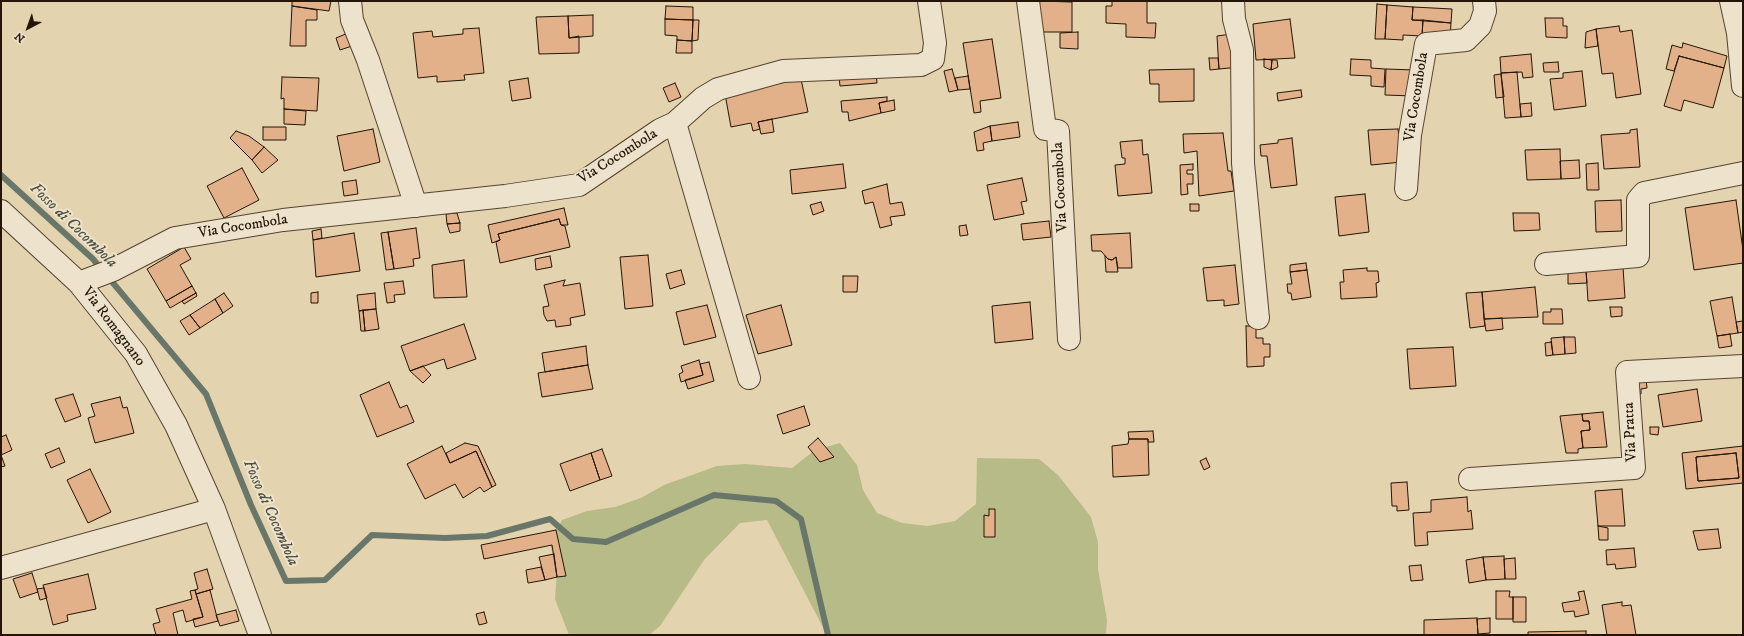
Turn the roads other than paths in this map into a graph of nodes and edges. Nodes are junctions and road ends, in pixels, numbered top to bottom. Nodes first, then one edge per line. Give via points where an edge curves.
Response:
1 (350, 1) edge
2 (929, 1) edge
3 (1028, 1) edge
4 (1233, 1) edge
5 (1484, 1) edge
6 (1731, 1) edge
7 (1743, 86) edge
8 (675, 123) junction
9 (1743, 173) edge
10 (1406, 189) dead end
11 (416, 206) junction
12 (1, 212) edge
13 (1546, 264) dead end
14 (85, 281) junction
15 (1258, 318) dead end
16 (1069, 339) dead end
17 (1743, 366) edge
18 (749, 378) dead end
19 (1470, 479) dead end
20 (214, 509) junction
21 (1, 568) edge
22 (260, 635) edge

1 - 11 street via 352,20 368,60
2 - 8 street, Via Cocombola via 935,44 933,59 921,65 783,71 718,88
3 - 16 street, Via Cocombola via 1044,130 1058,130
4 - 15 street via 1234,19 1242,50 1244,163
5 - 10 street, Via Cocombola via 1480,26 1466,40 1426,44 1410,135
6 - 7 street via 1738,33
8 - 11 street, Via Cocombola via 660,130 579,185
8 - 18 street, Via Cocombola
9 - 13 street via 1644,193 1638,200 1638,256
11 - 14 street, Via Cocombola via 283,220 175,238
12 - 14 street, Via Romagnano
14 - 20 street, Via Romagnano via 136,354 176,425
17 - 19 street, Via Pratta via 1627,372 1634,468
20 - 21 street
20 - 22 street, Via Romagnano

